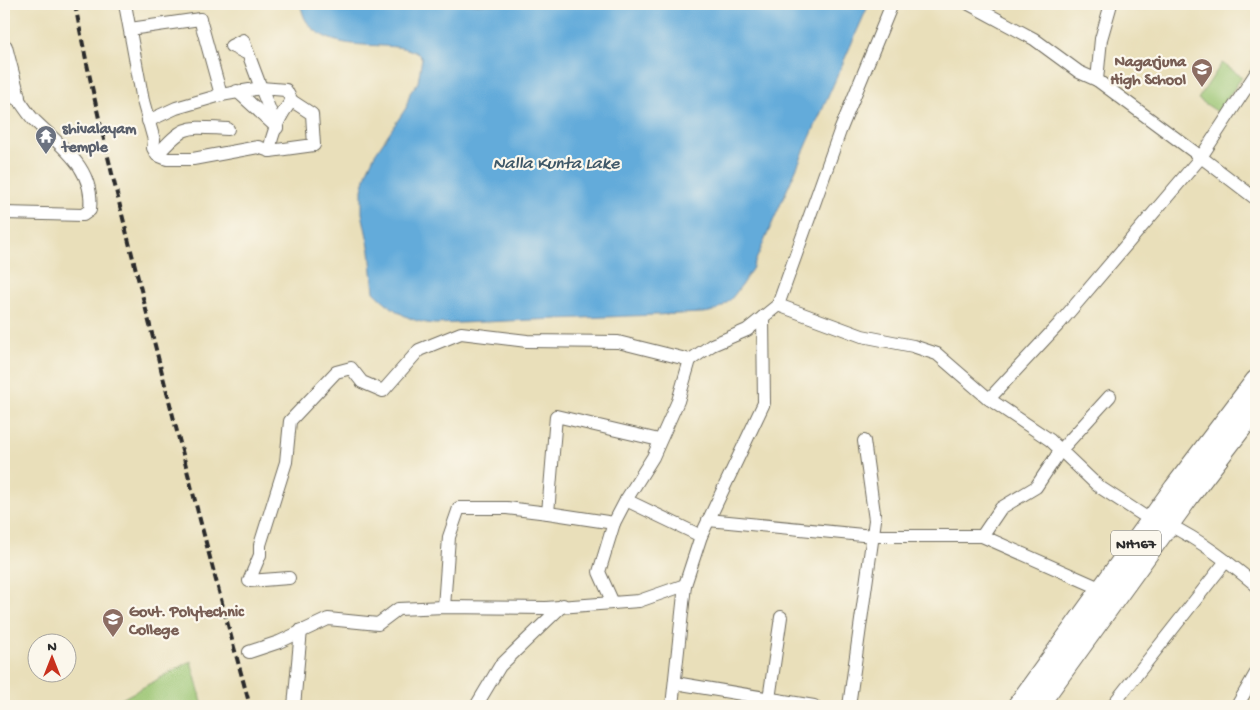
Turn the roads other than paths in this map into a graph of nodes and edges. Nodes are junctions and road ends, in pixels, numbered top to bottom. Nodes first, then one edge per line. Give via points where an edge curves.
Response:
1 (125, 4) edge
2 (892, 4) edge
3 (969, 4) edge
4 (1110, 4) edge
5 (130, 29) junction
6 (4, 47) edge
7 (246, 52) dead end
8 (1256, 73) edge
9 (1097, 80) junction
10 (261, 88) junction
11 (237, 91) junction
12 (221, 95) junction
13 (17, 97) joint
14 (292, 101) junction
15 (148, 121) junction
16 (277, 128) junction
17 (228, 129) dead end
18 (270, 151) junction
19 (157, 155) junction
20 (1201, 157) junction
21 (1256, 199) edge
22 (4, 212) edge
23 (778, 305) junction
24 (763, 317) junction
25 (690, 360) junction
26 (1256, 381) edge
27 (1110, 396) dead end
28 (989, 398) junction
29 (1256, 408) edge
30 (659, 440) junction
31 (864, 441) dead end
32 (1060, 451) junction
33 (626, 500) junction
34 (548, 513) junction
35 (708, 520) junction
36 (614, 523) junction
37 (1161, 523) junction
38 (701, 536) junction
39 (873, 536) junction
40 (982, 536) junction
41 (1226, 561) junction
42 (289, 578) dead end
43 (684, 585) junction
44 (1256, 585) edge
45 (1102, 589) junction
46 (613, 602) junction
47 (563, 605) junction
48 (444, 607) junction
49 (781, 617) dead end
50 (301, 630) junction
51 (249, 652) dead end
52 (1256, 673) edge
53 (675, 683) junction
54 (1252, 690) edge
55 (769, 699) junction
56 (294, 706) edge
57 (476, 706) edge
58 (672, 706) edge
59 (814, 706) edge
60 (849, 706) edge
61 (1018, 706) edge
62 (1037, 706) edge
63 (1112, 706) edge
64 (1237, 706) edge

1 - 5 street
2 - 23 street via 837,139
3 - 9 street via 1034,38 1079,72
4 - 9 street via 1101,39
5 - 12 street via 200,19
5 - 15 street
6 - 13 street
7 - 10 street
8 - 20 street
9 - 20 street
10 - 11 street
10 - 14 street via 286,90
10 - 16 street
11 - 12 street
11 - 16 street
12 - 15 street via 176,108
13 - 22 street via 32,117 77,161 87,182 90,210 82,215
14 - 16 street via 282,111
14 - 18 street via 312,114 314,145
15 - 19 street
16 - 18 street
17 - 19 street via 190,127 176,135
18 - 19 street via 258,147 193,159 167,159
20 - 21 street
20 - 28 street via 1059,324
23 - 24 street
23 - 28 street via 862,336 937,354
24 - 25 street via 747,330 712,345
24 - 35 street via 764,403
25 - 30 street via 678,401
25 - 42 street via 618,342 527,341 461,333 419,350 383,391 362,382 351,368 336,372 290,421 286,462 260,545 260,555 248,581
26 - 37 highway, NH167
27 - 32 street
28 - 32 street via 1050,440
29 - 37 highway, NH167
30 - 33 street via 653,457
30 - 34 street via 556,416
31 - 39 street via 875,520
32 - 37 street via 1098,486
32 - 40 street via 1036,487 1000,508
33 - 36 street
33 - 38 street
34 - 36 street
34 - 48 street via 507,508 459,508 449,536
35 - 38 street
35 - 39 street
36 - 46 street via 599,572
37 - 41 street via 1196,538
37 - 45 highway, NH167
37 - 62 highway, NH167
38 - 43 street
39 - 40 street
39 - 60 street
40 - 45 street
41 - 44 street
41 - 63 street
43 - 46 street via 639,601
43 - 53 street
45 - 61 highway, NH167
46 - 47 street
47 - 48 street via 546,608
47 - 57 street via 500,666
48 - 50 street via 398,609 378,624 328,619
49 - 55 street
50 - 51 street
50 - 56 street
52 - 54 street
53 - 55 street
53 - 58 street
54 - 64 street
55 - 59 street

